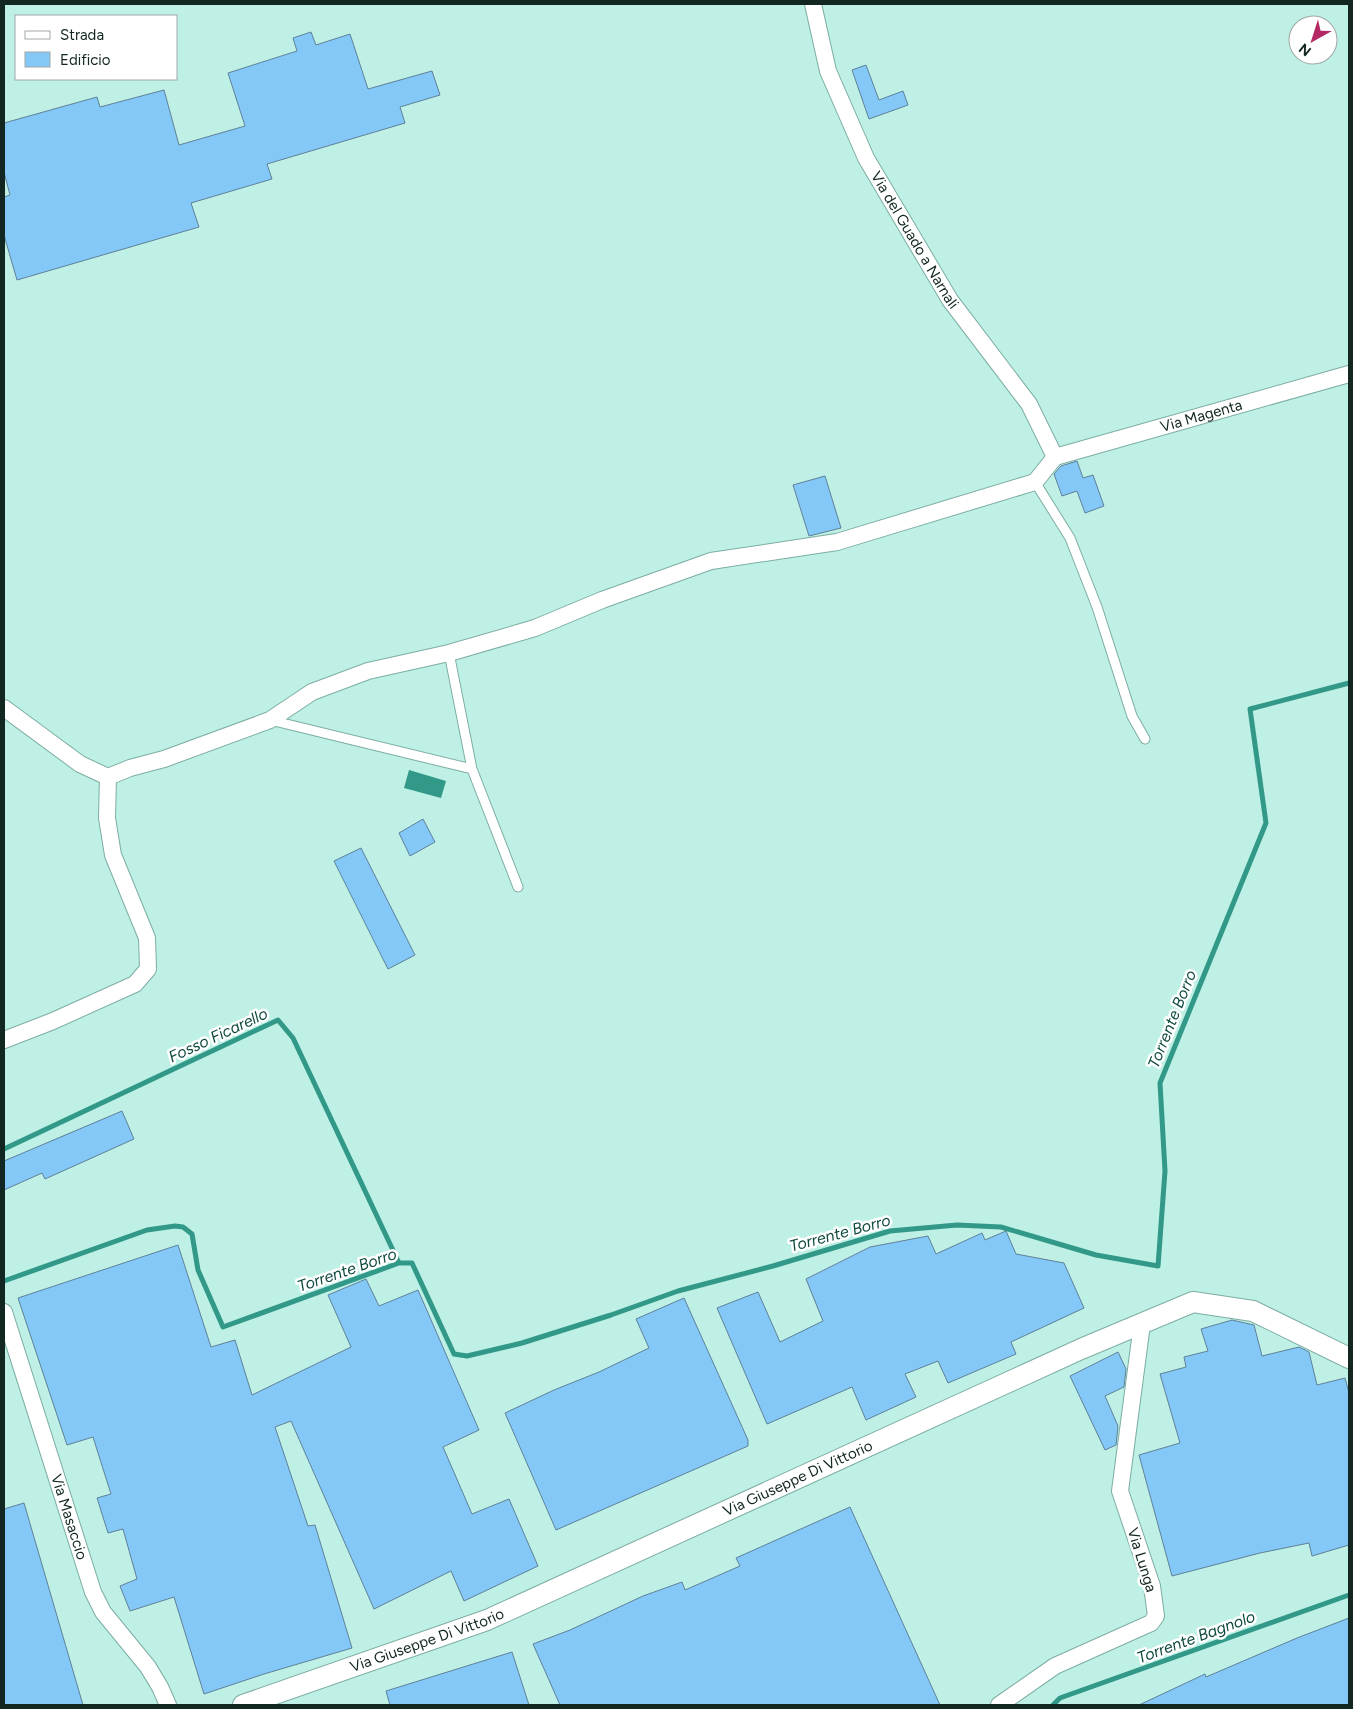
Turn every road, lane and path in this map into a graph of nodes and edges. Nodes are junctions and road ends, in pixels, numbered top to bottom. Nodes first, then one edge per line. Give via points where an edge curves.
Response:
1 (812, 4) edge
2 (1349, 374) edge
3 (1055, 457) junction
4 (1035, 482) junction
5 (449, 653) junction
6 (4, 708) edge
7 (270, 720) junction
8 (1145, 739) dead end
9 (472, 769) junction
10 (108, 777) junction
11 (518, 887) dead end
12 (4, 1040) edge
13 (4, 1312) edge
14 (1142, 1324) junction
15 (1349, 1358) edge
16 (168, 1705) edge
17 (243, 1705) edge
18 (999, 1705) edge

1 - 3 street, Via del Guado a Narnali via 828,71 866,158 950,300 1029,404
2 - 3 street, Via Magenta
3 - 4 street
4 - 5 street via 837,542 711,561 535,628
4 - 8 lane via 1070,538 1097,607 1132,716
5 - 7 street via 358,674 312,692
5 - 9 lane
6 - 10 street via 80,764
7 - 9 lane
7 - 10 street
9 - 11 lane
10 - 12 street via 107,818 113,855 147,938 148,969 136,984
13 - 16 street, Via Masaccio via 93,1592 103,1612 148,1667
14 - 15 street, Via Giuseppe Di Vittorio via 1193,1302 1254,1310
14 - 17 street, Via Giuseppe Di Vittorio via 486,1620
14 - 18 street, Via Lunga via 1120,1491 1152,1586 1156,1616 1151,1623 1055,1666

